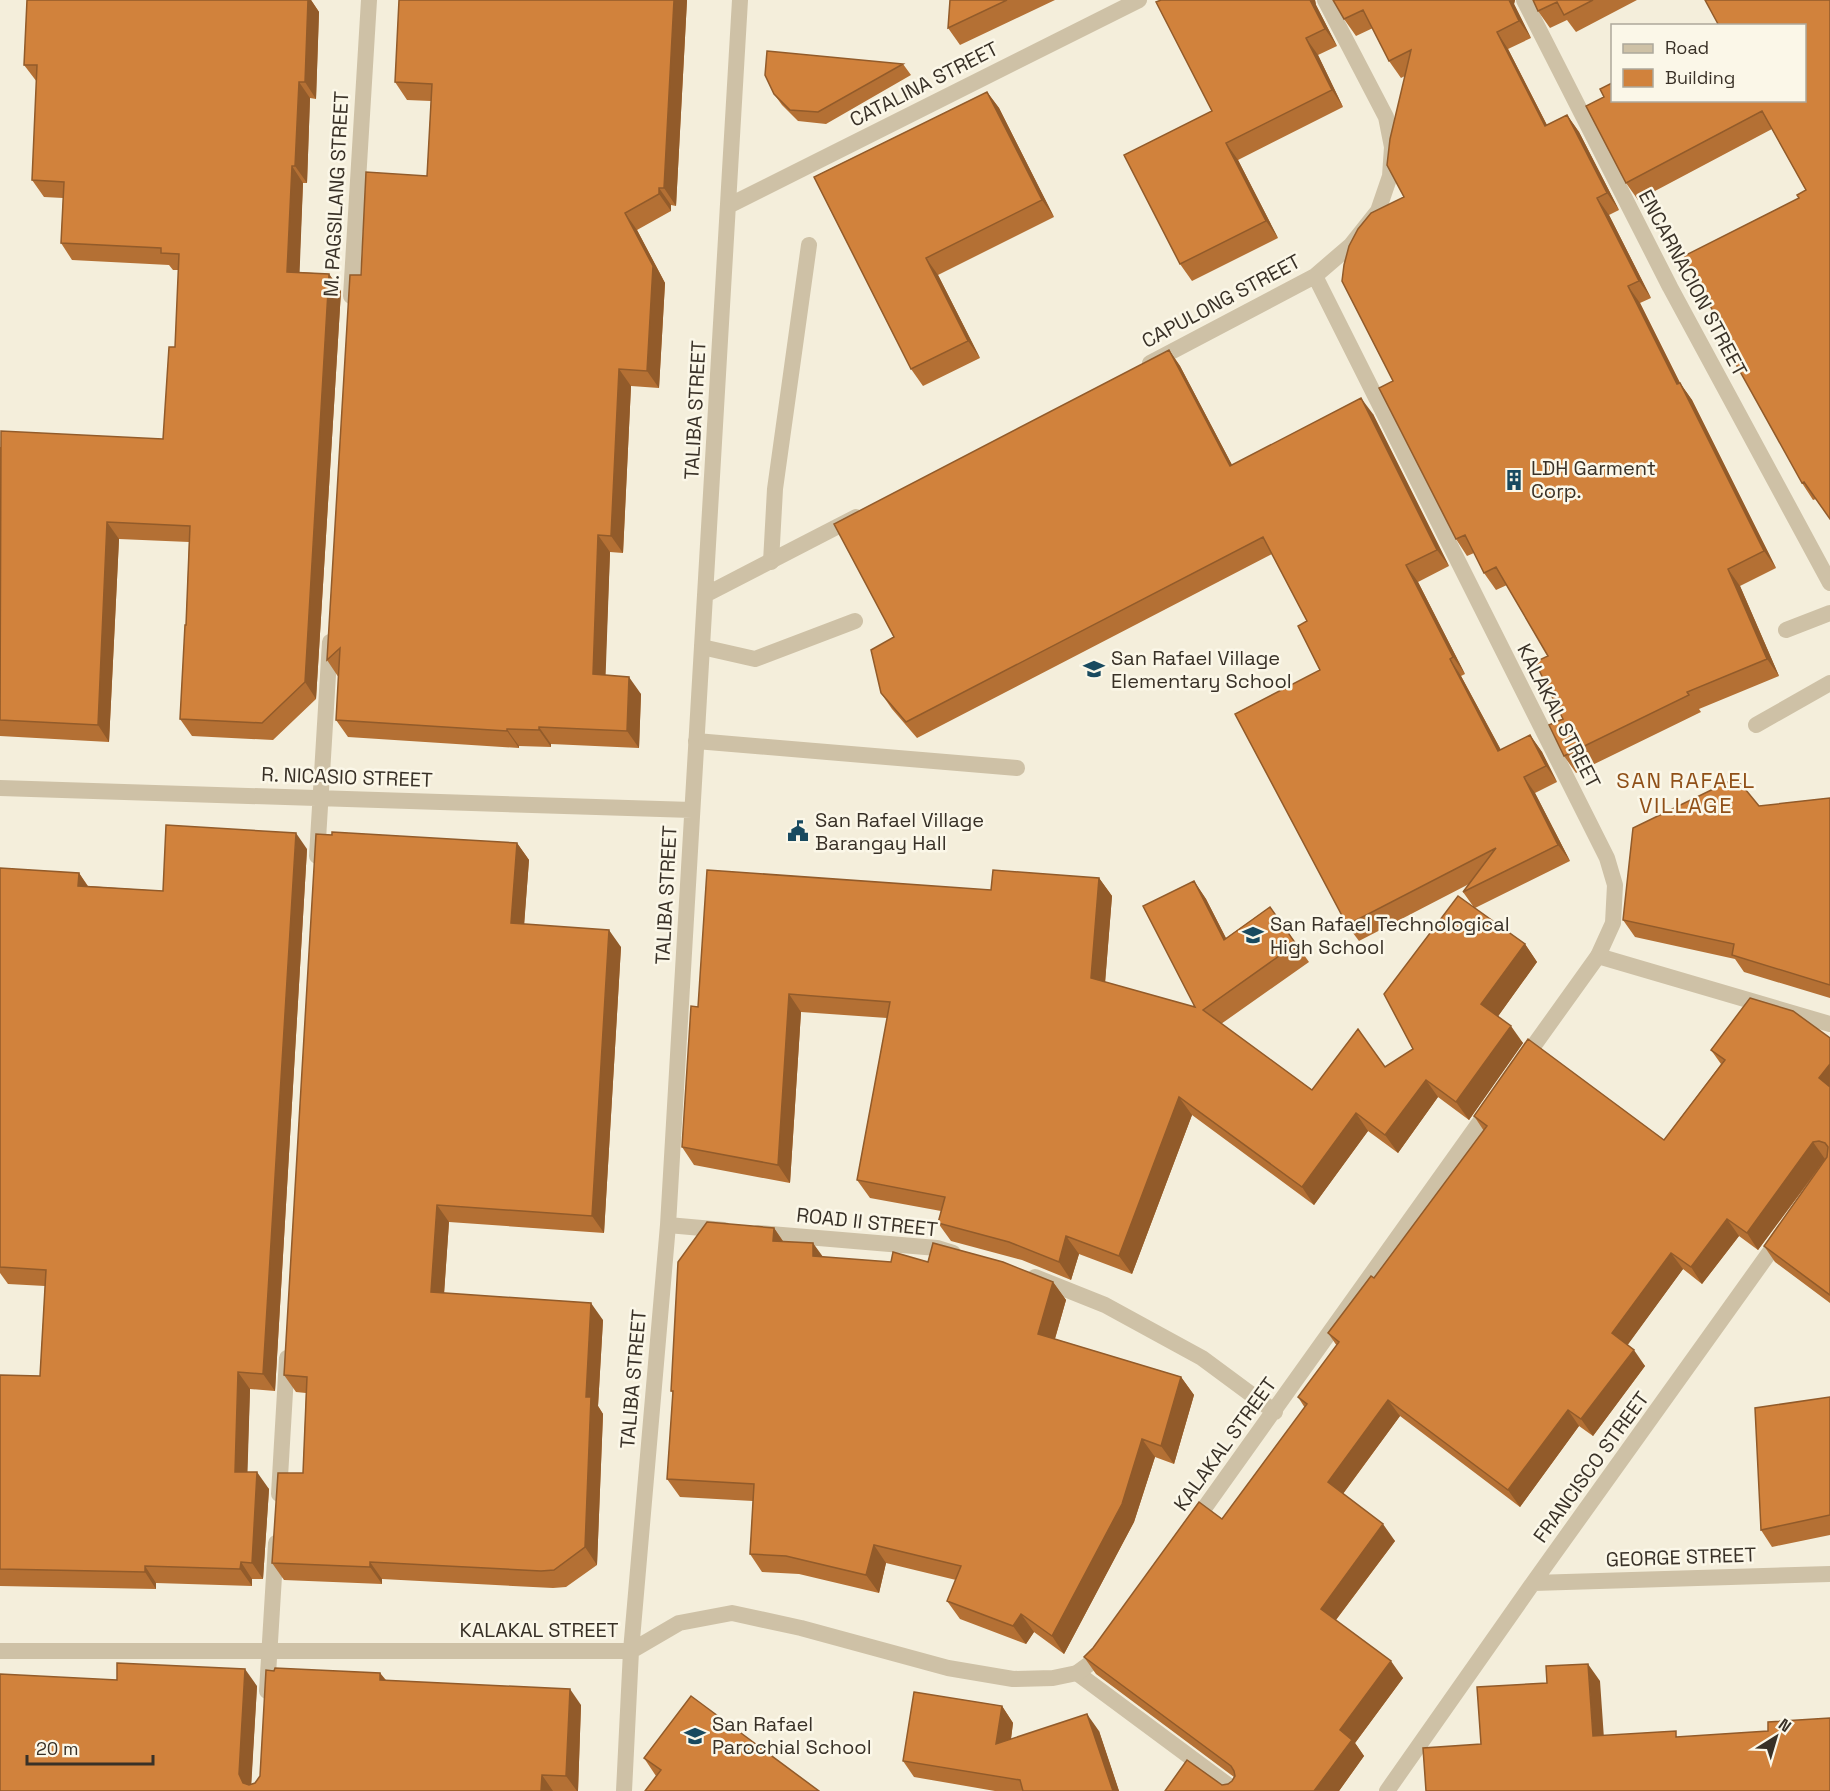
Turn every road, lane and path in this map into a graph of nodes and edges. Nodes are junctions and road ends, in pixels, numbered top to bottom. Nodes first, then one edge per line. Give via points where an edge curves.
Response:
1 (369, 0) edge
2 (740, 0) edge
3 (1140, 0) edge
4 (1325, 0) edge
5 (1524, 0) edge
6 (728, 206) junction
7 (809, 245) dead end
8 (1315, 276) junction
9 (350, 309) edge
10 (1137, 369) edge
11 (865, 512) edge
12 (771, 561) junction
13 (1830, 583) edge
14 (705, 595) junction
15 (1830, 613) edge
16 (855, 621) dead end
17 (1786, 630) dead end
18 (331, 631) edge
19 (702, 647) junction
20 (1830, 683) edge
21 (1756, 725) dead end
22 (696, 741) junction
23 (1017, 768) dead end
24 (0, 788) edge
25 (321, 797) junction
26 (692, 810) junction
27 (316, 869) edge
28 (1598, 956) junction
29 (1830, 1024) edge
30 (668, 1225) junction
31 (1789, 1226) edge
32 (968, 1257) edge
33 (1019, 1270) edge
34 (288, 1345) edge
35 (1275, 1412) junction
36 (1185, 1535) edge
37 (1830, 1574) edge
38 (1533, 1583) junction
39 (1110, 1640) edge
40 (0, 1651) edge
41 (269, 1651) junction
42 (631, 1651) junction
43 (1077, 1673) junction
44 (266, 1709) edge
45 (624, 1791) edge
46 (1236, 1791) edge
47 (1387, 1791) edge

1 - 9 street, M. PAGSILANG STREET
2 - 6 street, TALIBA STREET
3 - 6 street, CATALINA STREET
4 - 8 street, CAPULONG STREET via 1386,117 1392,147 1390,176 1378,211 1351,245
5 - 13 street, ENCARNACION STREET via 1670,287
6 - 14 street, TALIBA STREET
7 - 12 street via 775,489
8 - 10 street, CAPULONG STREET
8 - 28 street, KALAKAL STREET via 1607,858 1615,885 1613,923
11 - 12 street
12 - 14 street
14 - 19 street, TALIBA STREET
15 - 17 street
16 - 19 street via 754,659
18 - 25 street
19 - 22 street, TALIBA STREET
20 - 21 street
22 - 23 street
22 - 26 street, TALIBA STREET
24 - 25 street, R. NICASIO STREET
25 - 26 street, R. NICASIO STREET
25 - 27 street
26 - 30 street, TALIBA STREET
28 - 29 street
28 - 35 street, KALAKAL STREET
30 - 32 street, ROAD II STREET via 937,1248
30 - 42 street, TALIBA STREET
31 - 38 street, FRANCISCO STREET
33 - 35 street via 1105,1305 1202,1358
34 - 41 street
35 - 36 street, KALAKAL STREET
37 - 38 street, GEORGE STREET
38 - 47 street, FRANCISCO STREET
39 - 43 street via 1096,1659
40 - 41 street, KALAKAL STREET
41 - 42 street, KALAKAL STREET
41 - 44 street
42 - 43 street, KALAKAL STREET via 679,1623 732,1613 959,1670 1013,1679
42 - 45 street, TALIBA STREET
43 - 46 street

